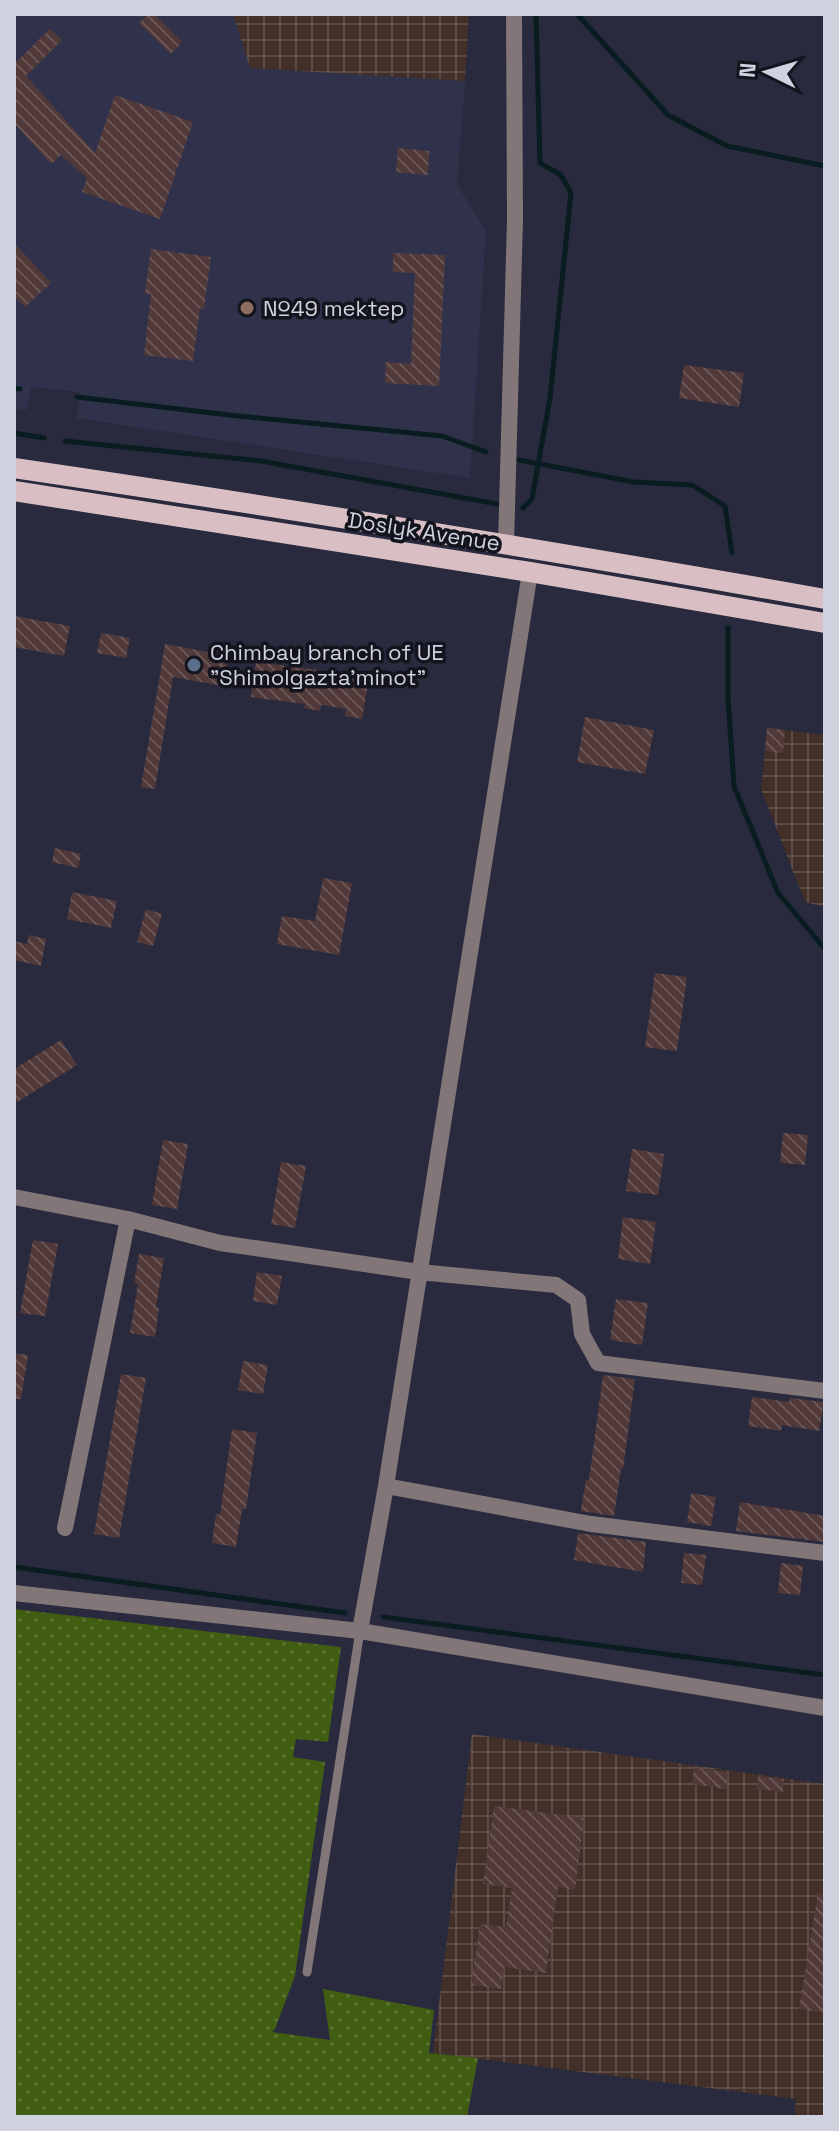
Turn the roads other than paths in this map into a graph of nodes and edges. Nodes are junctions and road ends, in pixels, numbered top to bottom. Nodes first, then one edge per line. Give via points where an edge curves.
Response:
1 (514, 14) edge
2 (14, 468) edge
3 (14, 491) edge
4 (506, 544) junction
5 (530, 572) junction
6 (825, 599) edge
7 (825, 623) edge
8 (14, 1197) edge
9 (128, 1219) junction
10 (419, 1272) junction
11 (825, 1391) edge
12 (386, 1486) junction
13 (65, 1528) dead end
14 (825, 1553) edge
15 (14, 1593) edge
16 (360, 1631) junction
17 (825, 1708) edge
18 (307, 1972) dead end

1 - 4 street via 515,219
2 - 4 main road, Doslyk Avenue
3 - 5 main road, Doslyk Avenue
4 - 6 main road, Doslyk Avenue
5 - 7 main road, Doslyk Avenue
5 - 10 street
8 - 9 street
9 - 10 street via 220,1243
9 - 13 street
10 - 11 street via 556,1285 578,1300 582,1334 598,1363
10 - 12 street
12 - 14 street via 591,1524
12 - 16 street
15 - 16 street
16 - 17 street
16 - 18 lane

